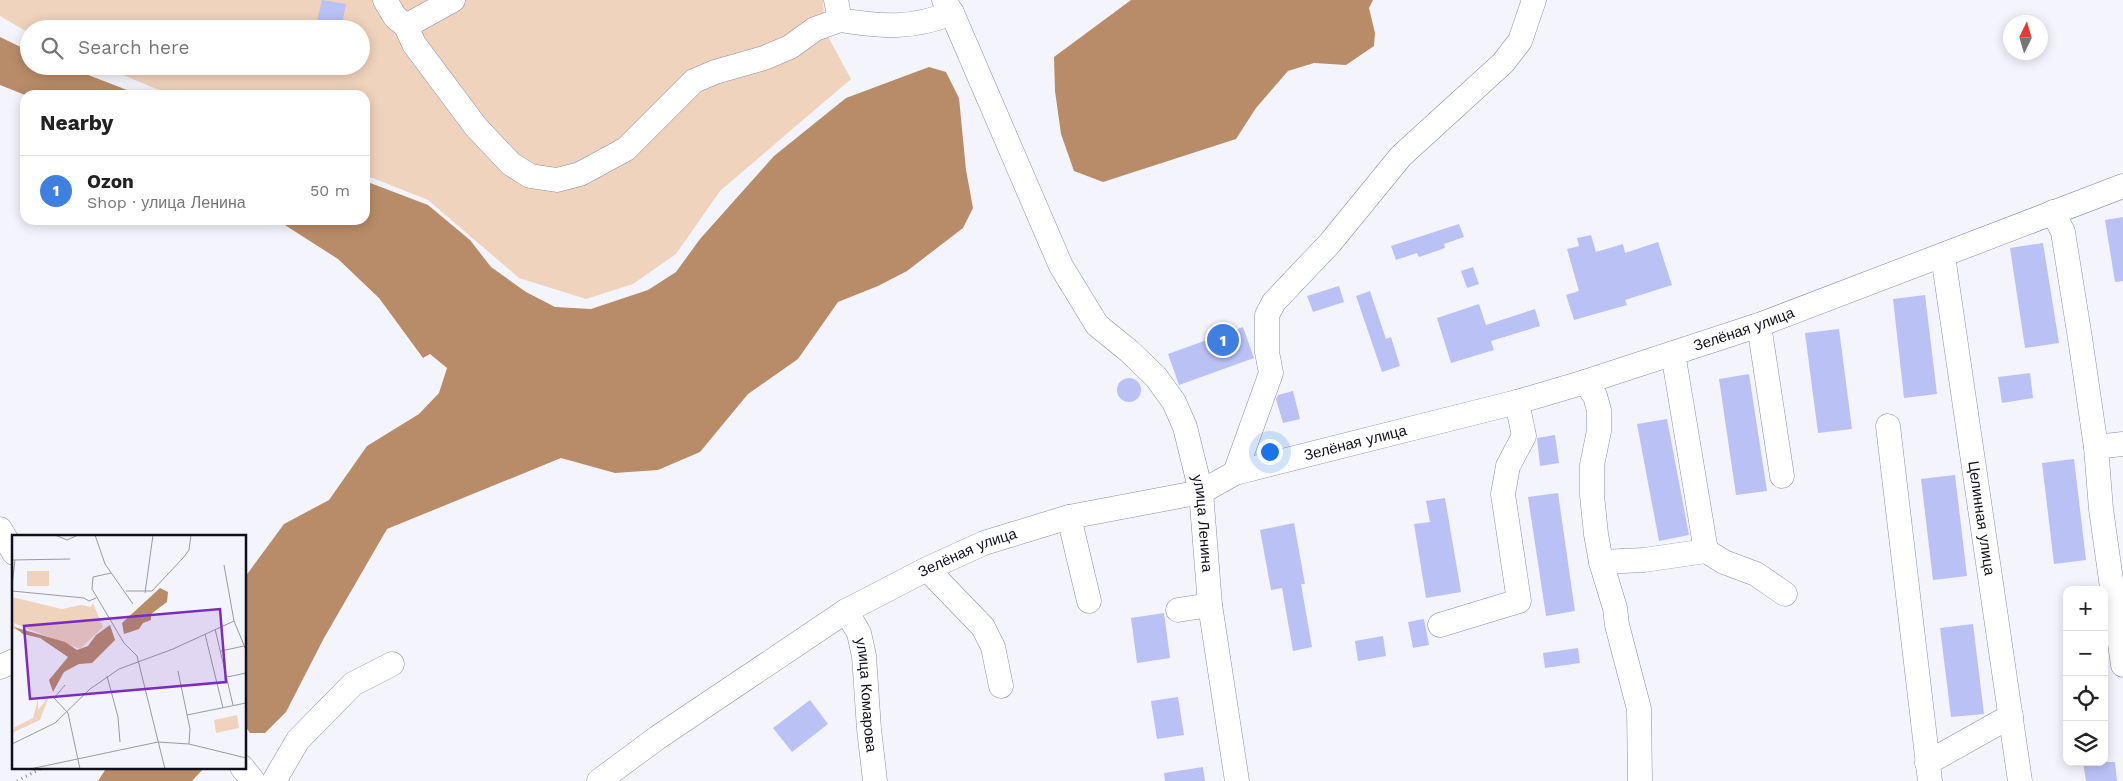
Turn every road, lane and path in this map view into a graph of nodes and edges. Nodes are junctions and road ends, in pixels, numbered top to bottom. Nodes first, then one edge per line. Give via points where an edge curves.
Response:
1 (385, 0) edge
2 (453, 0) edge
3 (1534, 0) edge
4 (948, 6) edge
5 (838, 10) edge
6 (406, 26) junction
7 (2123, 186) edge
8 (2052, 212) junction
9 (1943, 256) junction
10 (1759, 325) junction
11 (1673, 353) junction
12 (1585, 382) junction
13 (1517, 402) junction
14 (1888, 426) dead end
15 (2123, 444) edge
16 (2096, 447) junction
17 (1235, 473) junction
18 (1782, 476) dead end
19 (1200, 492) junction
20 (1069, 517) junction
21 (0, 529) edge
22 (12, 550) edge
23 (1706, 551) junction
24 (1600, 562) junction
25 (927, 569) junction
26 (1785, 594) dead end
27 (1089, 601) dead end
28 (1210, 605) junction
29 (1178, 610) dead end
30 (846, 611) junction
31 (1440, 625) dead end
32 (12, 662) edge
33 (392, 664) dead end
34 (2123, 665) edge
35 (0, 667) edge
36 (1002, 686) dead end
37 (2011, 716) junction
38 (42, 768) edge
39 (243, 768) edge
40 (1928, 772) edge
41 (17, 781) edge
42 (252, 781) edge
43 (274, 781) edge
44 (599, 781) edge
45 (875, 781) edge
46 (1238, 781) edge
47 (1640, 781) edge
48 (2020, 781) edge

1 - 6 street via 394,17
2 - 6 street
3 - 17 street via 1520,41 1503,63 1401,156 1330,243 1274,302 1267,315 1271,374
4 - 5 street via 928,22 875,25
4 - 19 street, улица Ленина via 1061,266 1097,325 1129,351 1174,402 1185,427
5 - 6 street via 790,47 694,81 626,149 580,174 558,180 530,176 511,164 476,127 414,44
7 - 8 street, Зелёная улица
8 - 9 street, Зелёная улица
8 - 16 street via 2063,232
9 - 10 street, Зелёная улица
9 - 37 street, Целинная улица
10 - 11 street, Зелёная улица
10 - 18 street
11 - 12 street, Зелёная улица
11 - 23 street
12 - 13 street, Зелёная улица
12 - 24 street via 1595,396 1599,410 1592,495
13 - 17 street, Зелёная улица
13 - 31 street via 1524,436 1508,466 1503,494 1519,602
14 - 40 street
15 - 16 street
16 - 34 street via 2100,509
17 - 19 street, Зелёная улица
19 - 20 street, Зелёная улица
19 - 28 street, улица Ленина
20 - 25 street, Зелёная улица via 984,543
20 - 27 street
21 - 22 street
23 - 24 street via 1644,560
23 - 26 street via 1756,574
24 - 47 street via 1615,608 1639,709
25 - 30 street, Зелёная улица
25 - 36 street via 983,627 993,647
28 - 29 street
28 - 46 street, улица Ленина
30 - 44 street, Зелёная улица via 656,738
30 - 45 street, улица Комарова via 859,634 864,656
32 - 35 street
33 - 43 street via 353,684 298,740
37 - 40 street
37 - 48 street, Целинная улица
38 - 41 path
39 - 42 street

